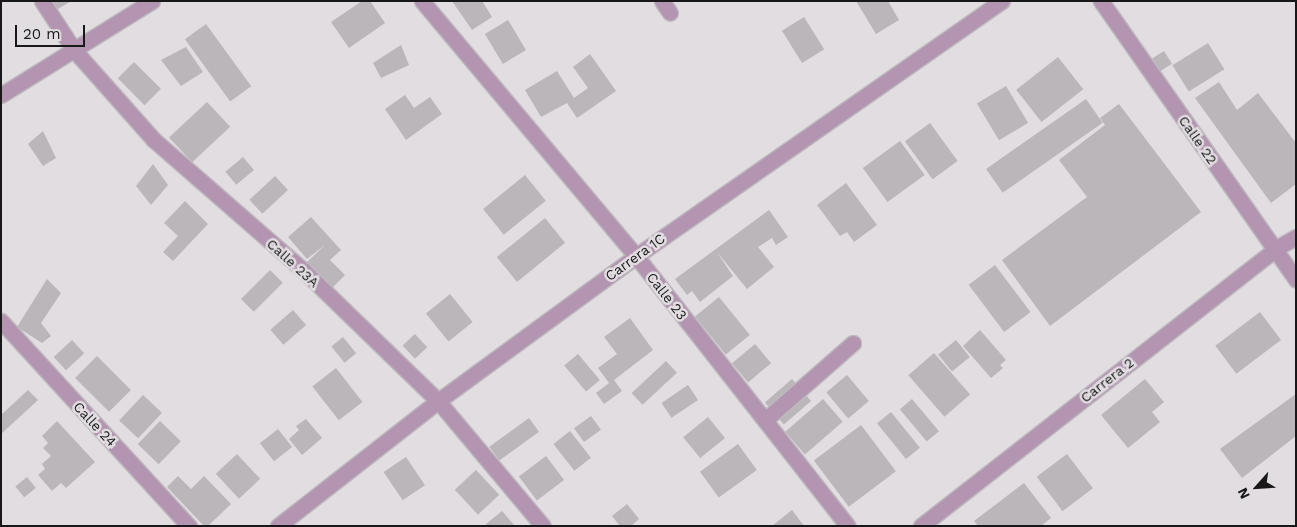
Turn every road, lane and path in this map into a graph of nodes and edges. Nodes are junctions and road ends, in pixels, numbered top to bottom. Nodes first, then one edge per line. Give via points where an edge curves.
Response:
1 (42, 1) edge
2 (152, 1) edge
3 (422, 1) edge
4 (1002, 1) edge
5 (1101, 1) edge
6 (74, 50) junction
7 (1, 94) edge
8 (1296, 237) edge
9 (1275, 249) junction
10 (636, 256) junction
11 (1296, 279) edge
12 (1, 321) edge
13 (853, 343) dead end
14 (438, 401) junction
15 (765, 420) junction
16 (189, 526) edge
17 (278, 526) edge
18 (543, 526) edge
19 (848, 526) edge
20 (921, 526) edge

1 - 6 street, Calle 23A
2 - 6 street
3 - 10 street, Calle 23
4 - 10 street, Carrera 1C
5 - 9 street, Calle 22
6 - 7 street
6 - 14 street, Calle 23A via 154,140 303,270
8 - 9 street, Carrera 2
9 - 11 street, Calle 22
9 - 20 street, Carrera 2
10 - 14 street, Carrera 1C
10 - 15 street, Calle 23
12 - 16 street, Calle 24
13 - 15 street
14 - 17 street, Carrera 1C
14 - 18 street, Calle 23A
15 - 19 street, Calle 23

